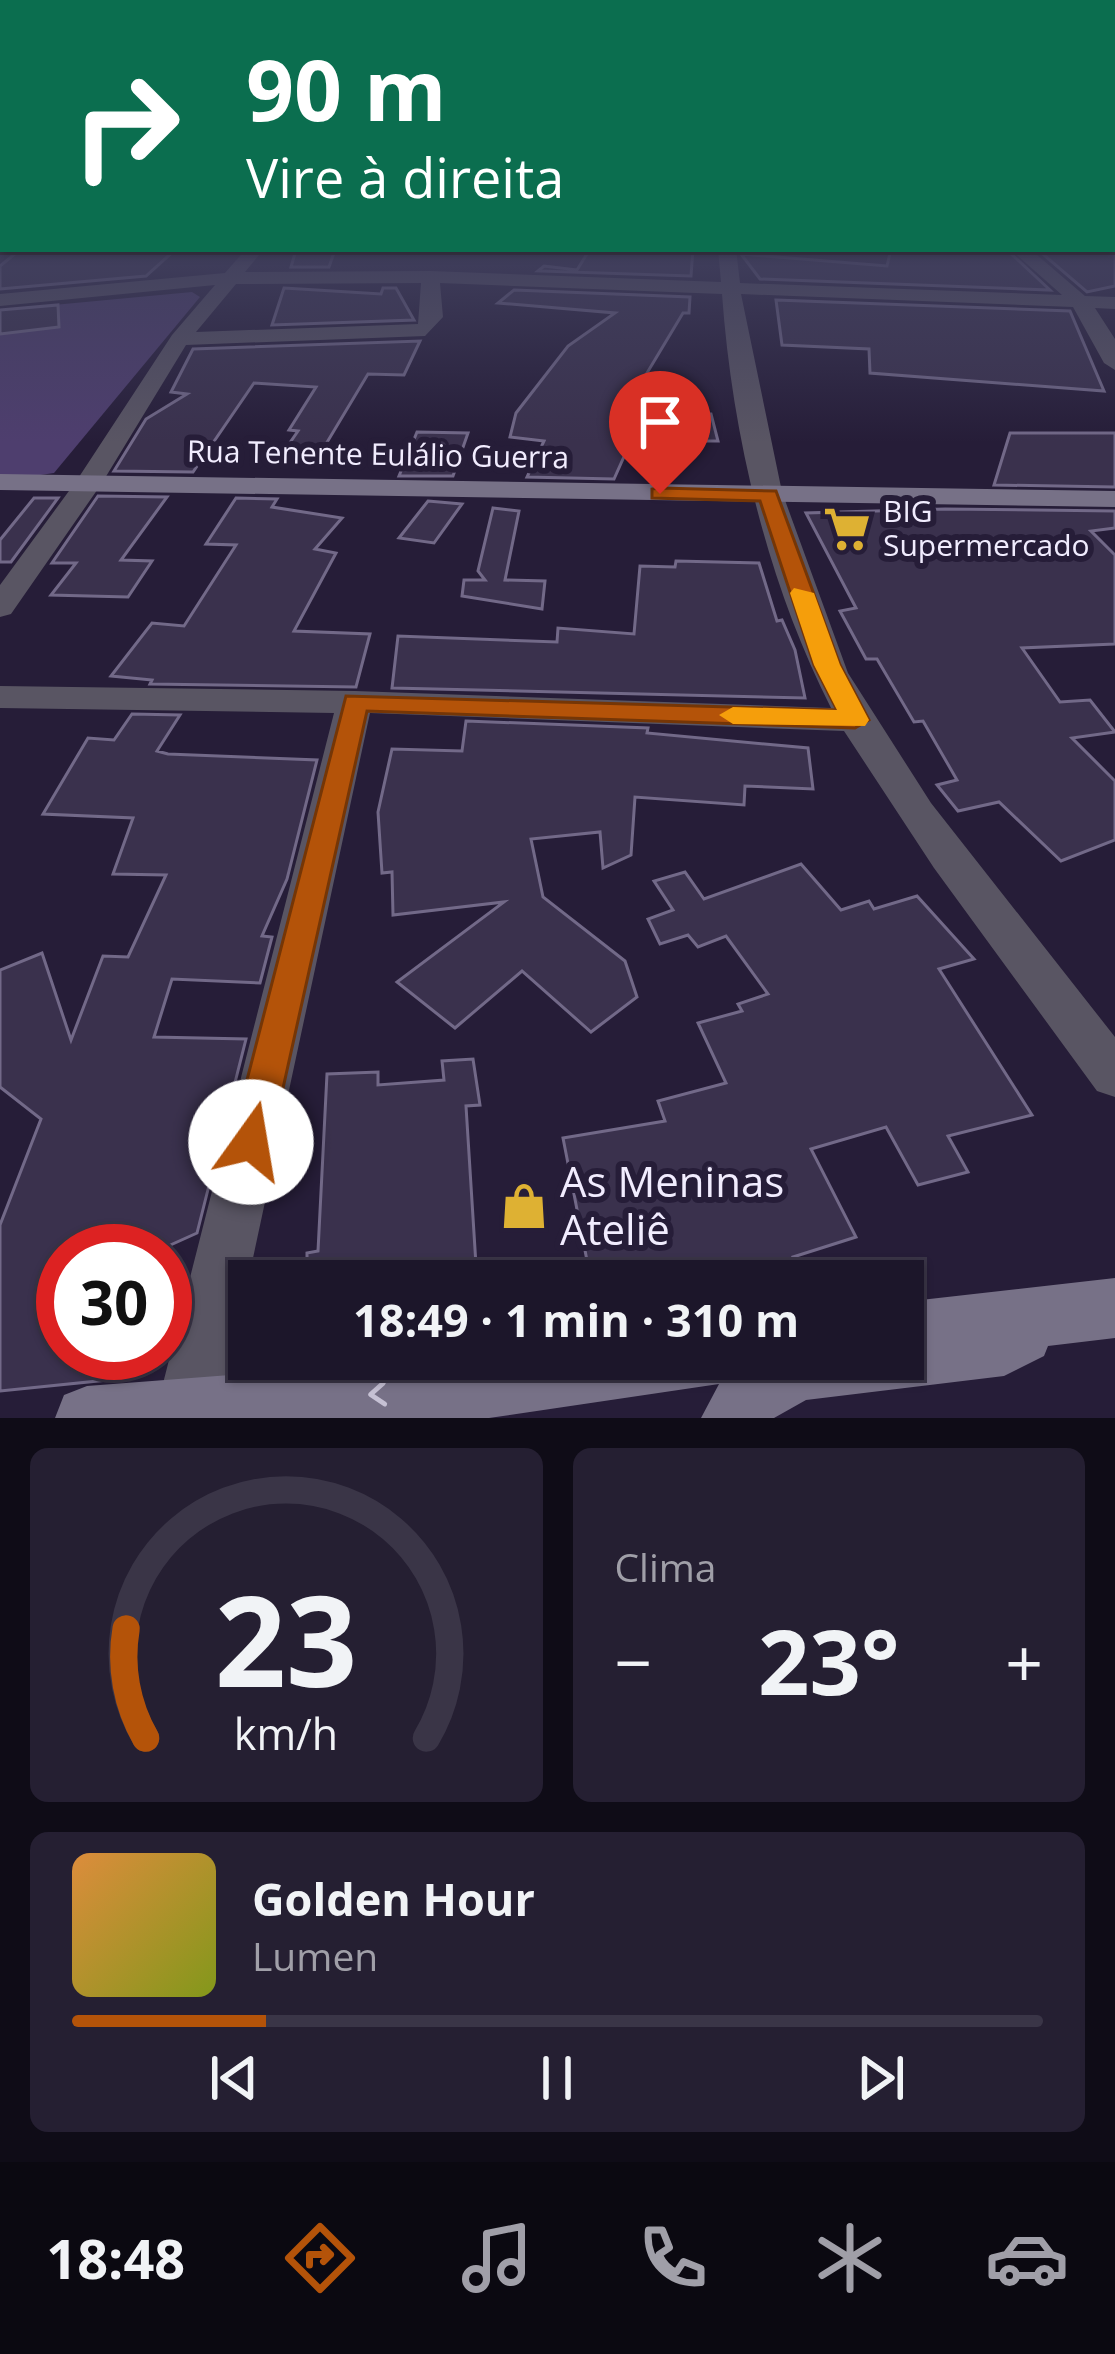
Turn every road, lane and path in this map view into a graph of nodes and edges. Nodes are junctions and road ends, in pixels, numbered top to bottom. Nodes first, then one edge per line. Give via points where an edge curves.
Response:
1 (202, 310) edge
2 (432, 310) edge
3 (734, 310) edge
4 (1089, 310) edge
5 (179, 339) junction
6 (1115, 362) edge
7 (0, 482) edge
8 (88, 483) junction
9 (768, 495) junction
10 (1115, 499) edge
11 (0, 607) edge
12 (0, 698) edge
13 (355, 702) junction
14 (855, 720) junction
15 (1115, 1075) edge
16 (1086, 1311) edge
17 (924, 1330) edge
18 (924, 1356) edge
19 (596, 1380) edge
20 (770, 1380) edge
21 (479, 1403) edge
22 (189, 1406) junction
23 (87, 1418) edge
24 (733, 1418) edge

1 - 5 street
2 - 5 street via 425,330
3 - 9 street
4 - 6 street
5 - 8 street
7 - 8 street, Rua Tenente Eulálio Guerra
8 - 9 street, Rua Tenente Eulálio Guerra
8 - 11 street
9 - 10 street, Rua Tenente Eulálio Guerra
9 - 14 street via 827,665
12 - 13 street
13 - 14 street
13 - 22 street
14 - 15 street
16 - 17 street
16 - 18 street via 1004,1345
19 - 21 street
20 - 24 street via 745,1396
21 -> 22 street
22 - 23 street

